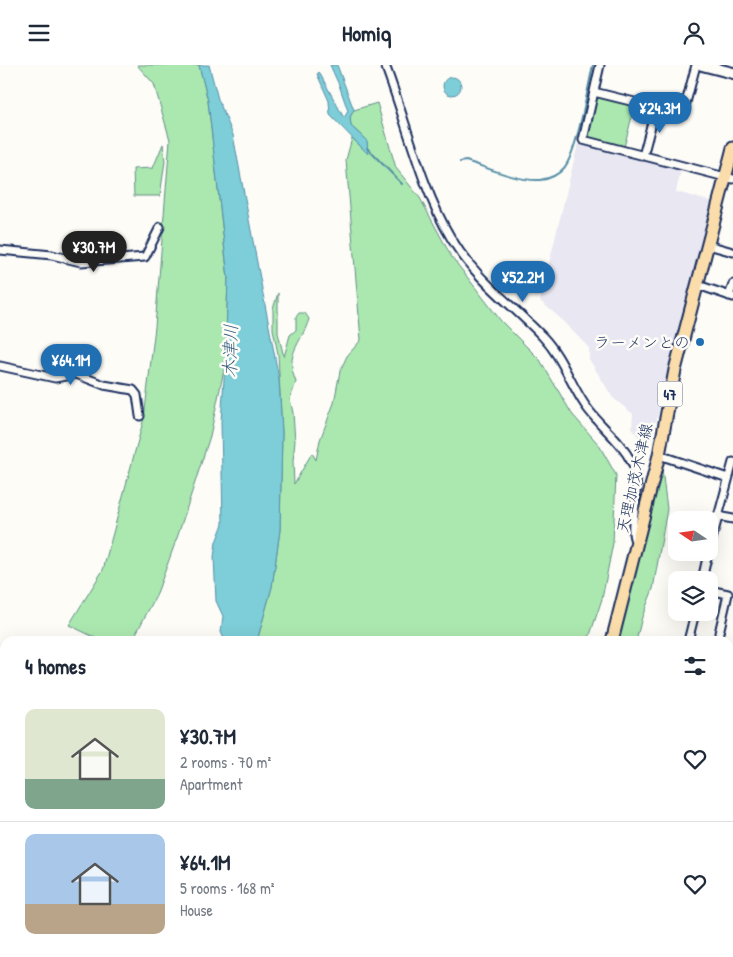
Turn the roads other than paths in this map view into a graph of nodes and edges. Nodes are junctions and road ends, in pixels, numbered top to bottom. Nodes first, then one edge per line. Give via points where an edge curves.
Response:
1 (386, 65) edge
2 (600, 65) edge
3 (696, 65) edge
4 (702, 65) edge
5 (733, 73) edge
6 (594, 91) junction
7 (656, 107) junction
8 (733, 148) edge
9 (643, 156) junction
10 (729, 178) edge
11 (160, 227) dead end
12 (708, 245) junction
13 (0, 250) edge
14 (733, 252) edge
15 (733, 284) edge
16 (698, 285) junction
17 (731, 296) edge
18 (0, 367) edge
19 (140, 416) dead end
20 (659, 455) junction
21 (733, 462) edge
22 (728, 478) junction
23 (718, 513) edge
24 (718, 516) edge
25 (733, 519) edge
26 (636, 544) junction
27 (718, 592) edge
28 (693, 621) edge
29 (719, 633) dead end
30 (613, 636) edge
31 (689, 636) edge

1 - 26 street via 416,157 451,239 477,275 545,338 586,406 620,443 632,463 636,472 633,538
2 - 6 street
3 - 7 street via 683,115
4 - 5 street
6 - 7 street
6 - 9 street via 583,140
7 - 9 street
8 - 10 main road, 天理加茂木津線 / 47
9 - 10 street
10 - 12 main road, 天理加茂木津線 / 47
11 - 13 street via 146,257 81,262 52,255
12 - 14 street
12 - 16 main road, 天理加茂木津線 / 47
15 - 17 street
16 - 17 street
16 - 20 main road, 天理加茂木津線 / 47 via 668,403
18 - 19 street via 54,378 76,374 104,385 133,391 137,395
20 - 22 street
20 - 26 main road, 天理加茂木津線 / 47
21 - 22 street
22 - 23 street
24 - 25 street
26 - 30 main road, 天理加茂木津線 / 47
27 - 29 street via 728,594
28 - 31 street

